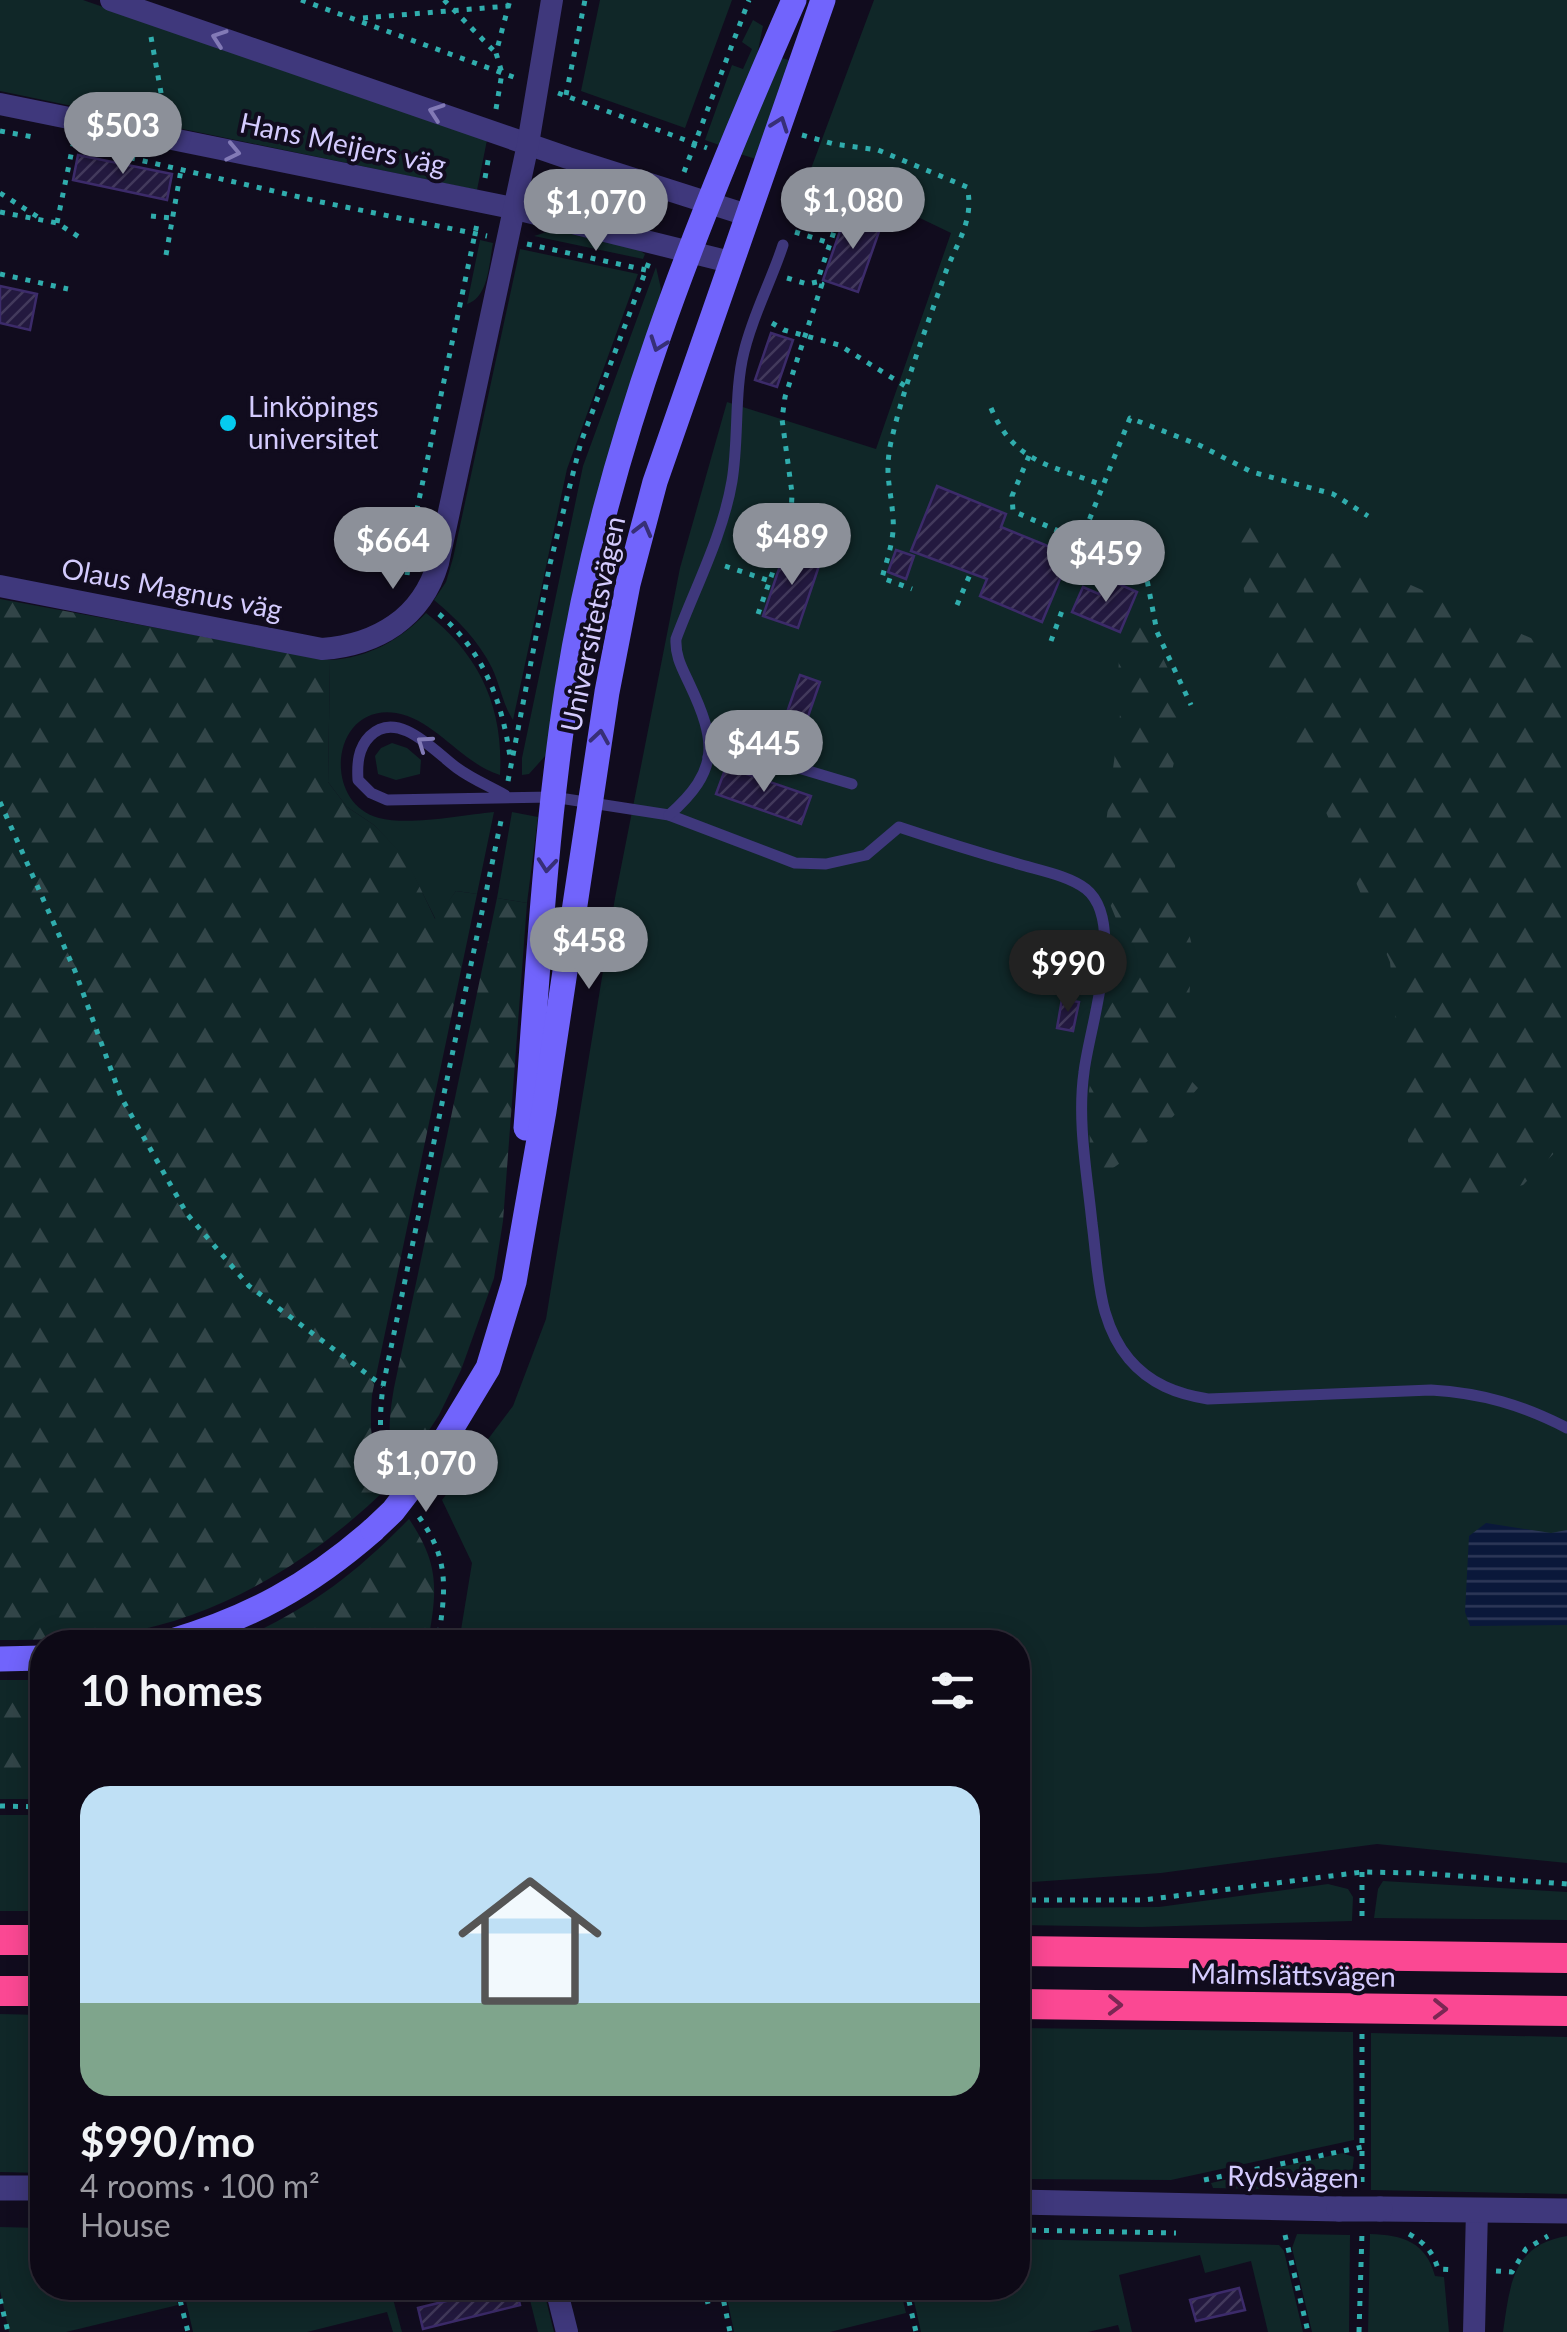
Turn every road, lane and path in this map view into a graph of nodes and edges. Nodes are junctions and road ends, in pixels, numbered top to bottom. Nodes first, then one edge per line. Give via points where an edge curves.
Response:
1 (111, 0) edge
2 (301, 0) edge
3 (444, 0) edge
4 (552, 0) edge
5 (585, 0) edge
6 (749, 0) edge
7 (794, 0) edge
8 (823, 0) edge
9 (509, 6) dead end
10 (146, 12) junction
11 (455, 12) junction
12 (356, 18) junction
13 (496, 54) dead end
14 (538, 86) junction
15 (566, 96) junction
16 (0, 104) edge
17 (0, 131) edge
18 (802, 136) dead end
19 (36, 138) dead end
20 (169, 138) junction
21 (694, 143) junction
22 (528, 144) junction
23 (181, 170) junction
24 (0, 193) edge
25 (676, 194) junction
26 (710, 204) junction
27 (512, 208) junction
28 (0, 212) edge
29 (841, 212) dead end
30 (747, 215) junction
31 (151, 216) dead end
32 (172, 218) junction
33 (40, 219) junction
34 (57, 223) junction
35 (784, 228) dead end
36 (78, 237) dead end
37 (506, 240) junction
38 (656, 242) junction
39 (830, 243) junction
40 (783, 245) dead end
41 (692, 252) junction
42 (166, 255) dead end
43 (730, 262) junction
44 (646, 270) junction
45 (0, 274) edge
46 (774, 274) junction
47 (817, 282) junction
48 (68, 289) dead end
49 (755, 313) junction
50 (805, 336) junction
51 (908, 388) junction
52 (991, 408) dead end
53 (1028, 456) junction
54 (1102, 486) junction
55 (1368, 516) dead end
56 (1084, 533) junction
57 (1092, 536) junction
58 (706, 560) junction
59 (971, 572) dead end
60 (1077, 574) dead end
61 (770, 581) junction
62 (0, 586) edge
63 (912, 589) dead end
64 (956, 605) dead end
65 (1063, 608) dead end
66 (758, 614) dead end
67 (1051, 641) dead end
68 (1191, 705) dead end
69 (708, 757) junction
70 (852, 784) dead end
71 (505, 795) junction
72 (554, 797) junction
73 (0, 802) edge
74 (589, 802) junction
75 (669, 815) junction
76 (514, 1282) junction
77 (383, 1386) junction
78 (1567, 1428) edge
79 (390, 1478) dead end
80 (412, 1508) dead end
81 (203, 1630) edge
82 (440, 1630) edge
83 (30, 1658) edge
84 (0, 1659) edge
85 (0, 1806) edge
86 (30, 1807) edge
87 (1362, 1872) junction
88 (1567, 1884) edge
89 (1030, 1900) edge
90 (1362, 1920) dead end
91 (0, 1940) edge
92 (30, 1940) edge
93 (1030, 1951) edge
94 (1567, 1958) edge
95 (0, 1991) edge
96 (30, 1991) edge
97 (1030, 2004) edge
98 (1567, 2011) edge
99 (1362, 2147) dead end
100 (1195, 2182) dead end
101 (0, 2188) edge
102 (30, 2188) edge
103 (1030, 2202) edge
104 (1477, 2210) junction
105 (1567, 2211) edge
106 (1030, 2230) edge
107 (1178, 2233) dead end
108 (1268, 2234) dead end
109 (0, 2299) edge
110 (180, 2300) edge
111 (559, 2300) edge
112 (713, 2300) edge
113 (722, 2300) edge
114 (909, 2300) edge
115 (705, 2302) dead end
116 (8, 2332) edge
117 (188, 2332) edge
118 (566, 2332) edge
119 (730, 2332) edge
120 (916, 2332) edge
121 (1308, 2332) edge
122 (1474, 2332) edge

1 - 10 street, Hans Meijers väg
2 - 12 path
3 - 11 path
4 - 14 street, Olaus Magnus väg
5 - 15 path
6 - 21 path
7 - 26 main road, Universitetsvägen
30 -> 8 main road, Universitetsvägen
9 - 11 path
10 - 20 path
22 -> 10 street, Hans Meijers väg
11 - 12 path
11 - 13 path
12 - 14 path
14 - 15 path
14 - 22 street, Olaus Magnus väg
15 - 21 path
16 - 20 street, Hans Meijers väg
17 - 19 path
18 - 51 path via 878,150 968,187 966,226
20 -> 27 street, Hans Meijers väg
21 - 25 path
22 - 25 street, Hans Meijers väg
22 - 27 street, Olaus Magnus väg
23 - 32 path
23 - 34 path via 73,145
23 - 37 path
24 - 33 path
25 - 26 street, Hans Meijers väg
26 - 30 street, Hans Meijers väg
26 - 41 main road, Universitetsvägen
27 - 37 street, Olaus Magnus väg
27 - 38 street, Hans Meijers väg
28 - 33 path
29 - 39 path
30 - 43 main road, Universitetsvägen
31 - 32 path
32 - 42 path
33 - 34 path
34 - 36 path
35 - 39 path
37 - 44 path
37 - 62 street, Olaus Magnus väg via 434,578 422,600 383,633 322,649
38 - 41 street, Hans Meijers väg
38 - 44 path
39 - 47 path
40 - 46 lane
41 - 43 street, Hans Meijers väg
41 -> 72 main road, Universitetsvägen via 615,474 568,687
74 -> 43 main road, Universitetsvägen via 628,584 655,482
44 - 71 path via 581,442
45 - 48 path
46 - 47 path
46 - 49 lane
47 - 50 path via 822,284
49 - 50 path
49 - 58 lane via 742,358 732,481
50 - 51 path via 839,345
50 - 61 path via 782,419 792,520
51 - 63 path via 890,445 893,518 882,578
52 - 53 path via 1012,445
53 - 54 path
53 - 56 path via 1013,511 1063,532
54 - 55 path via 1130,418 1252,472 1333,494
54 - 56 path
56 - 57 path
57 - 60 path
57 - 68 path via 1144,564 1157,632
58 - 61 path
58 - 69 lane via 675,652 704,714
59 - 64 path
61 - 66 path
65 - 67 path
69 - 70 lane via 735,749
69 - 75 lane via 693,793
71 -> 71 lane via 406,731 376,731 360,750 358,780 387,800
71 - 72 lane
71 - 77 path
72 - 74 lane
72 -> 76 main road, Universitetsvägen
73 - 77 path via 75,971 121,1096 188,1214 249,1286
74 - 75 lane
74 - 76 main road, Universitetsvägen
75 - 78 lane via 795,863 866,855 899,828 1087,890 1105,928 1082,1103 1098,1275 1115,1338 1153,1380 1208,1399 1466,1392 1505,1400
76 - 81 main road, Universitetsvägen, bridge via 488,1368 414,1486 333,1565 254,1612
77 - 79 path via 378,1424
80 - 82 path via 446,1582
83 - 84 main road
85 - 86 path
87 - 88 path
87 - 89 path via 1144,1900
87 - 90 path
91 - 92 highway
93 - 94 highway, Malmslättsvägen
95 - 96 highway
97 -> 98 highway, Malmslättsvägen
99 - 100 path
101 - 102 street
103 - 104 street, Rydsvägen, bridge
104 - 105 street, Rydsvägen
104 - 122 street
106 - 107 path
108 - 121 path via 1285,2235
109 - 116 path
110 - 117 path
111 - 118 street
112 - 115 path
113 - 119 path
114 - 120 path

